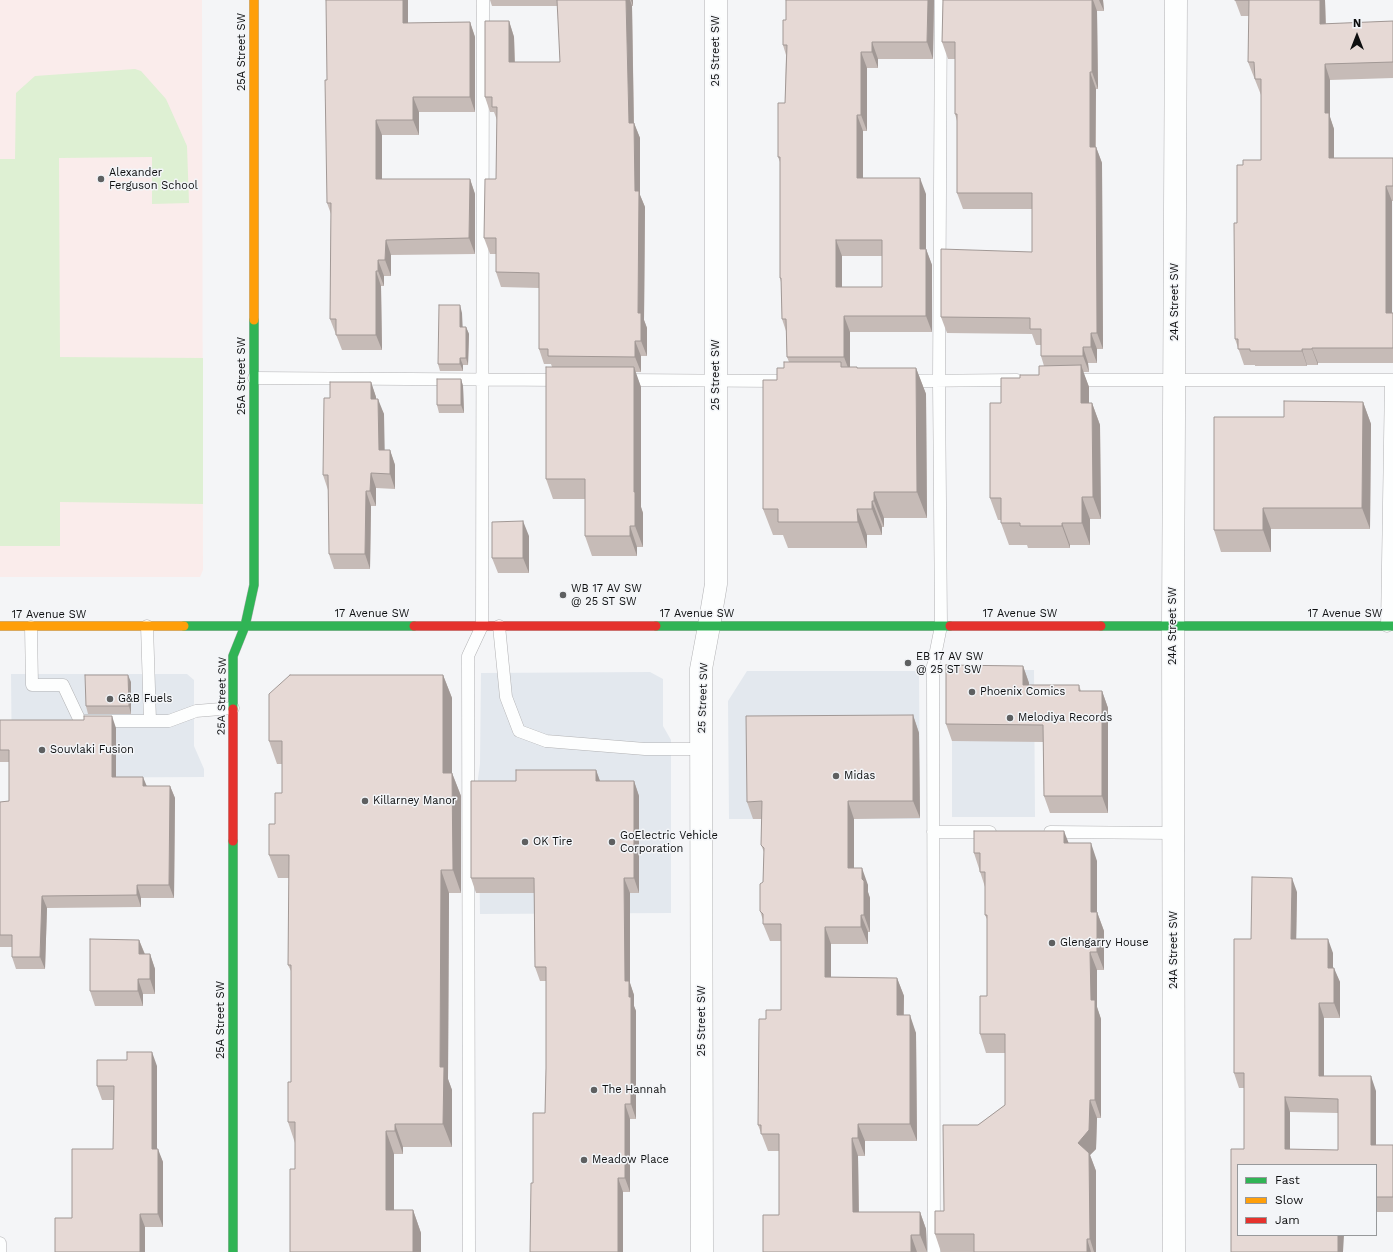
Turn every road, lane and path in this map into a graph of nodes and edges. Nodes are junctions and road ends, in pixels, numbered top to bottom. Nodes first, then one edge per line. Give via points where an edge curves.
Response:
1 (254, 0) edge
2 (483, 0) edge
3 (716, 0) edge
4 (941, 0) edge
5 (1176, 0) edge
6 (254, 378) junction
7 (1174, 379) junction
8 (482, 380) junction
9 (578, 380) edge
10 (610, 380) edge
11 (1025, 380) edge
12 (1056, 380) edge
13 (1392, 380) edge
14 (716, 381) junction
15 (788, 381) edge
16 (891, 381) edge
17 (939, 381) junction
18 (0, 626) edge
19 (147, 626) junction
20 (245, 626) junction
21 (482, 626) junction
22 (499, 626) junction
23 (709, 626) junction
24 (941, 626) junction
25 (1173, 626) junction
26 (1390, 626) edge
27 (31, 627) junction
28 (233, 708) junction
29 (150, 721) junction
30 (701, 749) junction
31 (933, 832) junction
32 (1003, 832) edge
33 (1042, 832) edge
34 (1173, 833) junction
35 (0, 1243) edge
36 (0, 1252) edge
37 (233, 1252) edge
38 (469, 1252) edge
39 (702, 1252) edge
40 (934, 1252) edge
41 (1174, 1252) edge

1 - 6 main road, 25A Street SW
2 - 8 lane
3 - 14 street, 25 Street SW
4 - 17 lane
5 - 7 street, 24A Street SW
6 - 8 lane
6 - 20 main road, 25A Street SW via 254,585
7 - 12 lane
7 - 13 lane
7 - 25 street, 24A Street SW
8 - 9 lane
8 - 21 lane
10 - 14 lane
11 - 17 lane
13 - 26 lane
14 - 15 lane
14 - 23 street, 25 Street SW via 716,578
16 - 17 lane
17 - 24 lane
18 - 27 main road, 17 Avenue SW
19 - 20 main road, 17 Avenue SW
19 - 27 main road, 17 Avenue SW
19 - 29 lane
20 - 21 main road, 17 Avenue SW
20 - 28 main road, 25A Street SW via 233,656
21 - 22 main road, 17 Avenue SW
21 - 38 lane via 468,656
22 - 23 main road, 17 Avenue SW
22 - 30 lane via 506,697 519,731 546,741 645,749
23 - 24 main road, 17 Avenue SW
23 - 30 street, 25 Street SW via 701,669
24 - 25 main road, 17 Avenue SW
24 - 31 lane via 933,666
25 - 26 main road, 17 Avenue SW
25 - 34 street, 24A Street SW
27 - 29 lane via 32,685 63,685 80,721
28 - 29 lane via 196,711 169,721
28 - 37 main road, 25A Street SW
30 - 39 street, 25 Street SW
31 - 32 lane
31 - 40 lane
33 - 34 lane
34 - 41 street, 24A Street SW
35 - 36 lane

